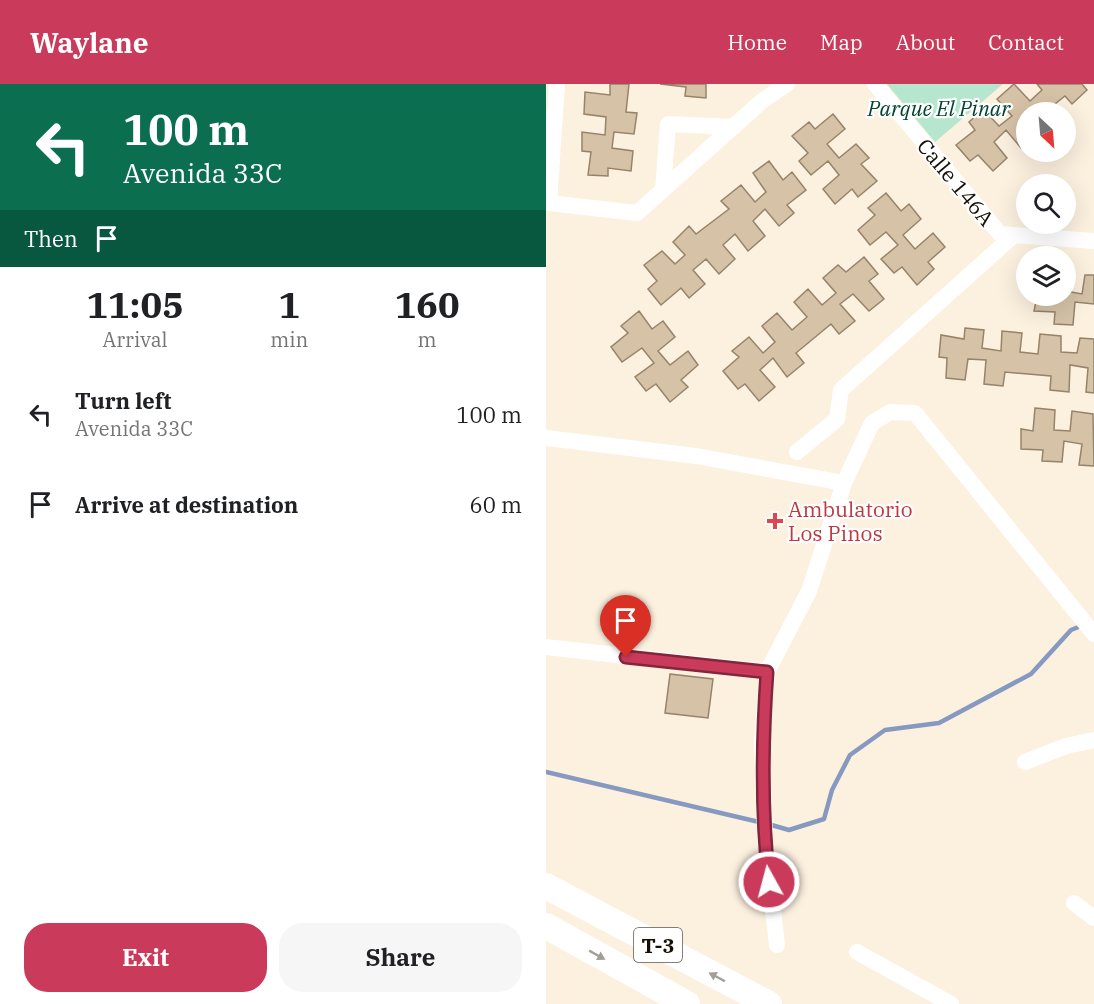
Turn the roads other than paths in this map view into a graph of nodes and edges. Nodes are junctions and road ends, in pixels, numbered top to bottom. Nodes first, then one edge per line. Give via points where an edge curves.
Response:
1 (557, 84) edge
2 (787, 84) edge
3 (875, 84) edge
4 (734, 127) junction
5 (663, 190) junction
6 (1014, 235) junction
7 (1094, 241) edge
8 (546, 438) edge
9 (797, 452) dead end
10 (844, 483) junction
11 (1094, 634) edge
12 (546, 646) edge
13 (767, 672) junction
14 (1094, 740) edge
15 (1025, 762) dead end
16 (546, 886) edge
17 (1074, 903) dead end
18 (1094, 918) edge
19 (546, 926) edge
20 (777, 945) dead end
21 (857, 952) dead end
22 (687, 1004) edge
23 (769, 1004) edge
24 (951, 1004) edge

1 - 5 street via 549,203 637,213
2 - 4 street
3 - 6 street, Calle 146A via 1000,234
4 - 5 street
4 - 5 street via 668,124
6 - 7 street, Calle 146A
6 - 9 street via 841,390 837,419
8 - 10 street via 696,456
10 - 11 street via 872,423 890,412 915,413
10 - 13 street via 809,591
12 - 13 street
13 - 20 street via 762,744 765,840
14 - 15 street
23 -> 16 main road, T-3
17 - 18 street
19 -> 22 main road, T-3
21 - 24 street

